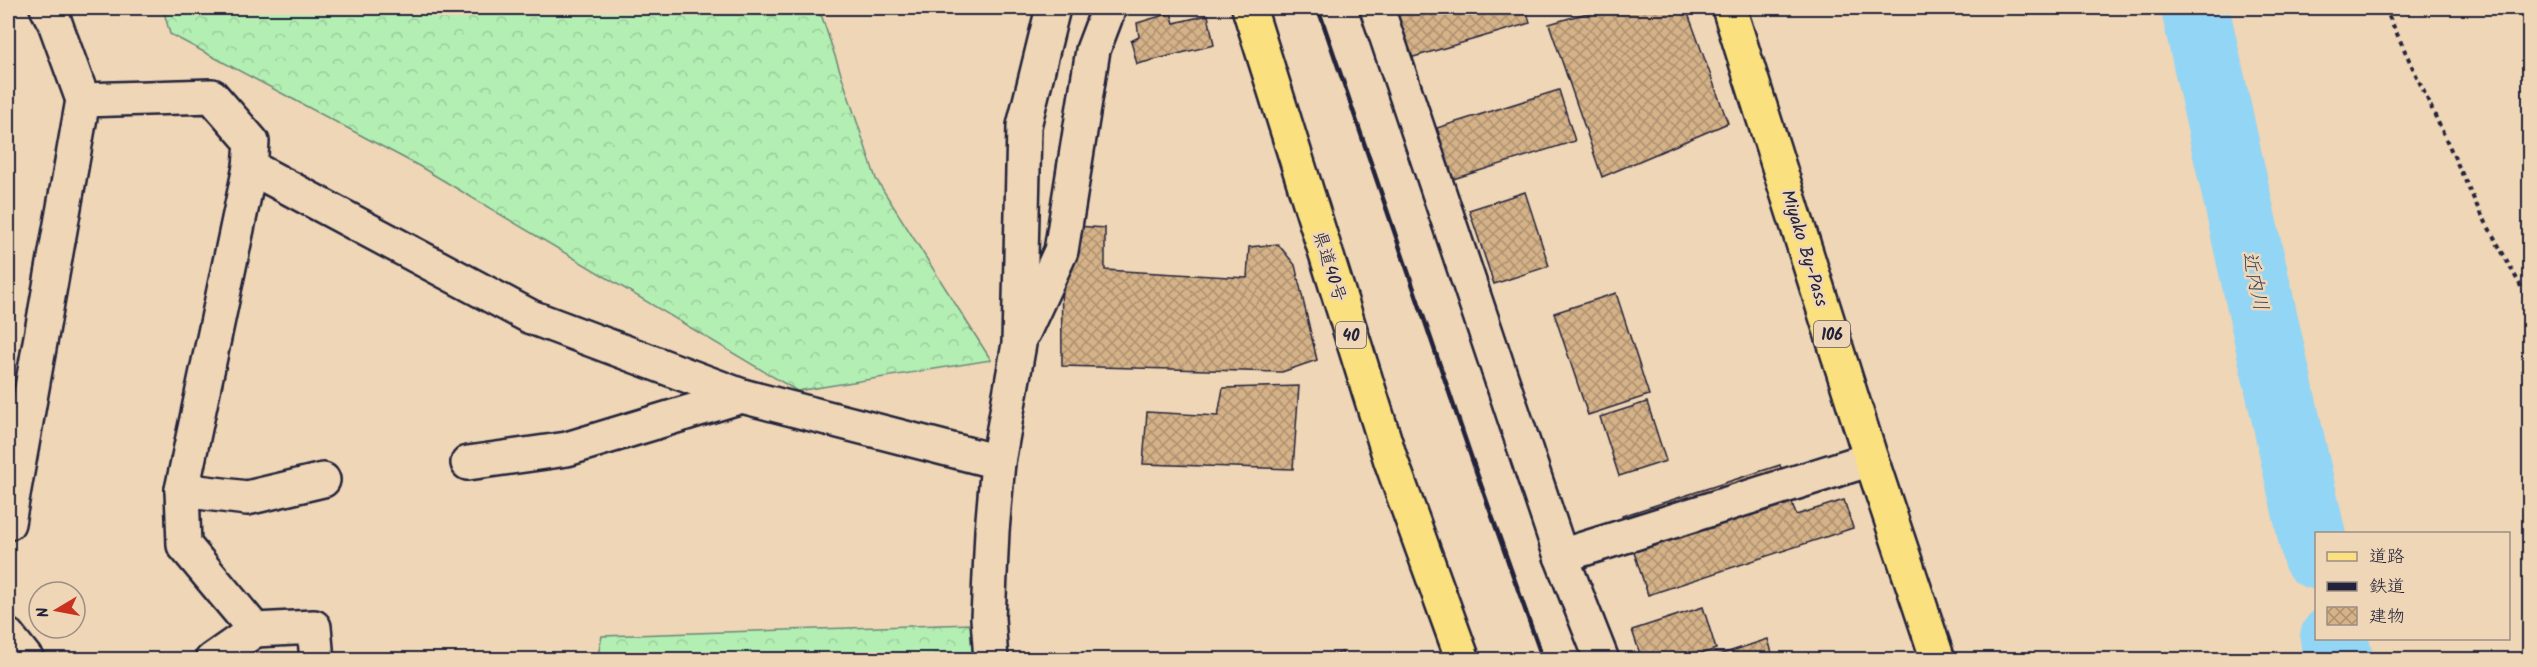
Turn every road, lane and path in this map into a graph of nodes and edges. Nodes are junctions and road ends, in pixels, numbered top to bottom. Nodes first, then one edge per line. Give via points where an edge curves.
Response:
1 (47, 8) edge
2 (1053, 8) edge
3 (1109, 8) edge
4 (1249, 8) edge
5 (1377, 8) edge
6 (1730, 8) edge
7 (2385, 8) edge
8 (83, 100) junction
9 (250, 167) junction
10 (2529, 303) edge
11 (1019, 344) junction
12 (742, 396) junction
13 (1871, 459) junction
14 (999, 462) junction
15 (468, 463) dead end
16 (323, 480) dead end
17 (182, 490) junction
18 (8, 523) edge
19 (1561, 556) junction
20 (255, 630) junction
21 (8, 636) edge
22 (27, 660) edge
23 (212, 660) edge
24 (316, 660) edge
25 (991, 660) edge
26 (1463, 660) edge
27 (1602, 660) edge
28 (1938, 660) edge

1 - 8 street
2 - 11 street via 1024,126
3 - 11 street via 1093,50 1061,251
4 - 26 main road, 県道40号 / 40 via 1391,461
5 - 19 street
6 - 13 main road, Miyako By-Pass / 106
7 - 10 path via 2478,208
8 - 9 street via 212,96 252,142
8 - 18 street
9 - 12 street via 531,317
9 - 17 street
11 - 14 street
12 - 14 street
12 - 15 street via 567,449
13 - 19 street
13 - 28 main road, Miyako By-Pass / 106
14 - 25 street via 988,618
16 - 17 street via 248,498
17 - 20 street via 184,545
19 - 27 street
20 - 23 street
20 - 24 street via 314,627
21 - 22 street

